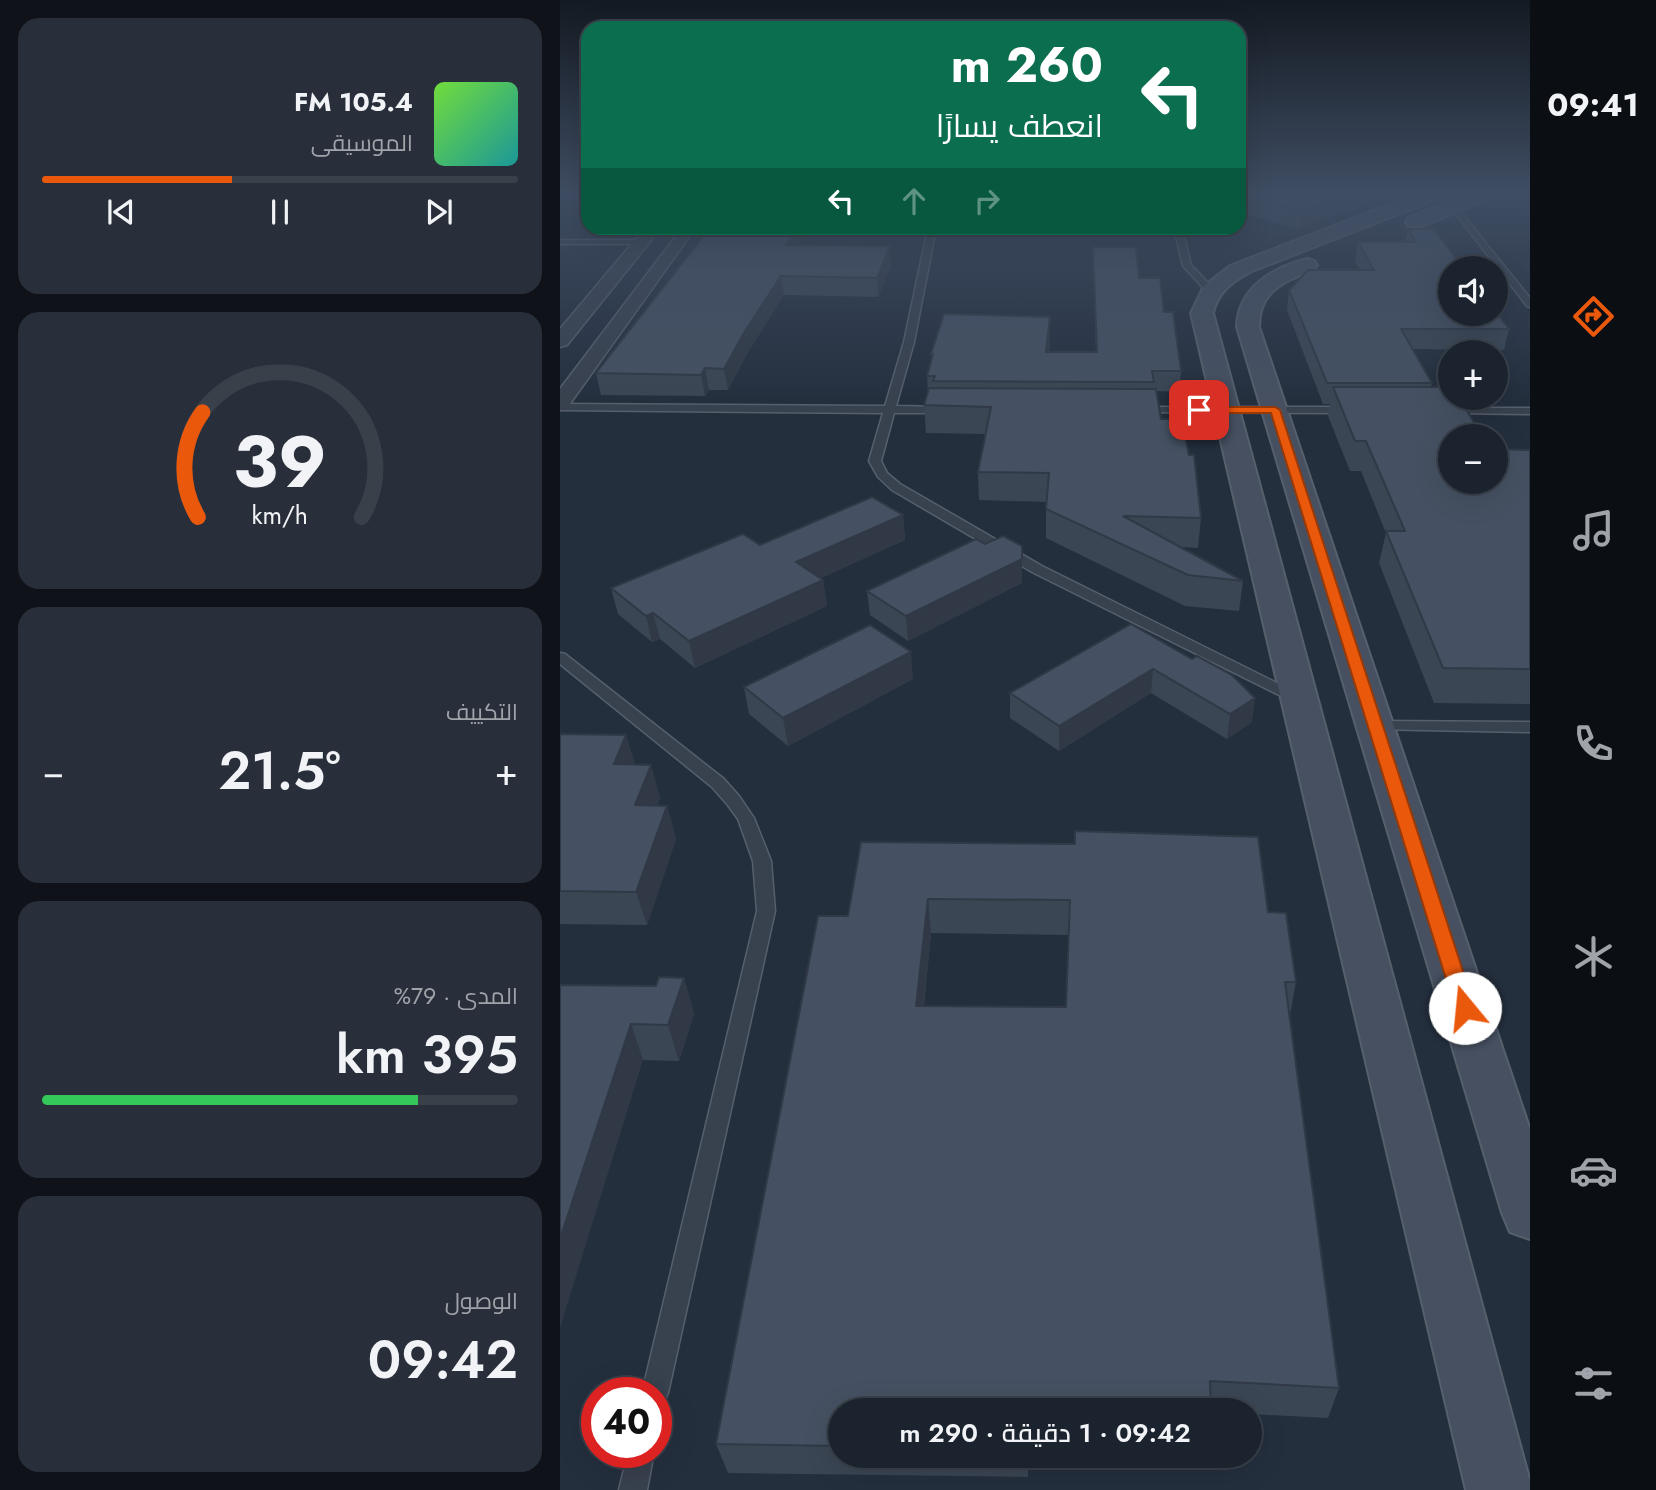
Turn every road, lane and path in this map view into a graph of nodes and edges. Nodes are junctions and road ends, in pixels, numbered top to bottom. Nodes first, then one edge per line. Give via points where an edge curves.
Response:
1 (623, 262) edge
2 (664, 262) edge
3 (925, 262) edge
4 (1186, 262) edge
5 (1261, 262) edge
6 (1311, 262) edge
7 (1496, 262) edge
8 (1211, 291) junction
9 (1530, 304) edge
10 (560, 341) edge
11 (560, 406) edge
12 (955, 410) edge
13 (1131, 410) edge
14 (1225, 410) junction
15 (1275, 410) junction
16 (1356, 410) edge
17 (1436, 410) edge
18 (888, 411) junction
19 (1530, 411) edge
20 (560, 657) edge
21 (1301, 701) junction
22 (1375, 726) junction
23 (1530, 727) edge
24 (1530, 1213) edge
25 (659, 1377) edge
26 (638, 1468) edge
27 (633, 1490) edge
28 (1499, 1490) edge

1 - 10 street
2 - 11 street
3 - 18 lane via 909,342
4 - 8 lane
5 - 8 street via 1225,278
6 - 15 street via 1282,275 1257,295 1248,310 1248,327
7 - 9 lane
8 - 14 street via 1202,313
11 - 18 lane
12 - 18 lane
13 - 14 lane
14 - 15 lane
14 - 21 street
15 - 16 lane
15 - 22 street
17 - 19 lane
18 - 21 lane via 875,461 881,475 896,488 1037,569
20 - 25 lane via 718,783 751,828 766,885 766,911
21 - 28 street
22 - 23 lane
22 - 24 street
26 - 27 lane

